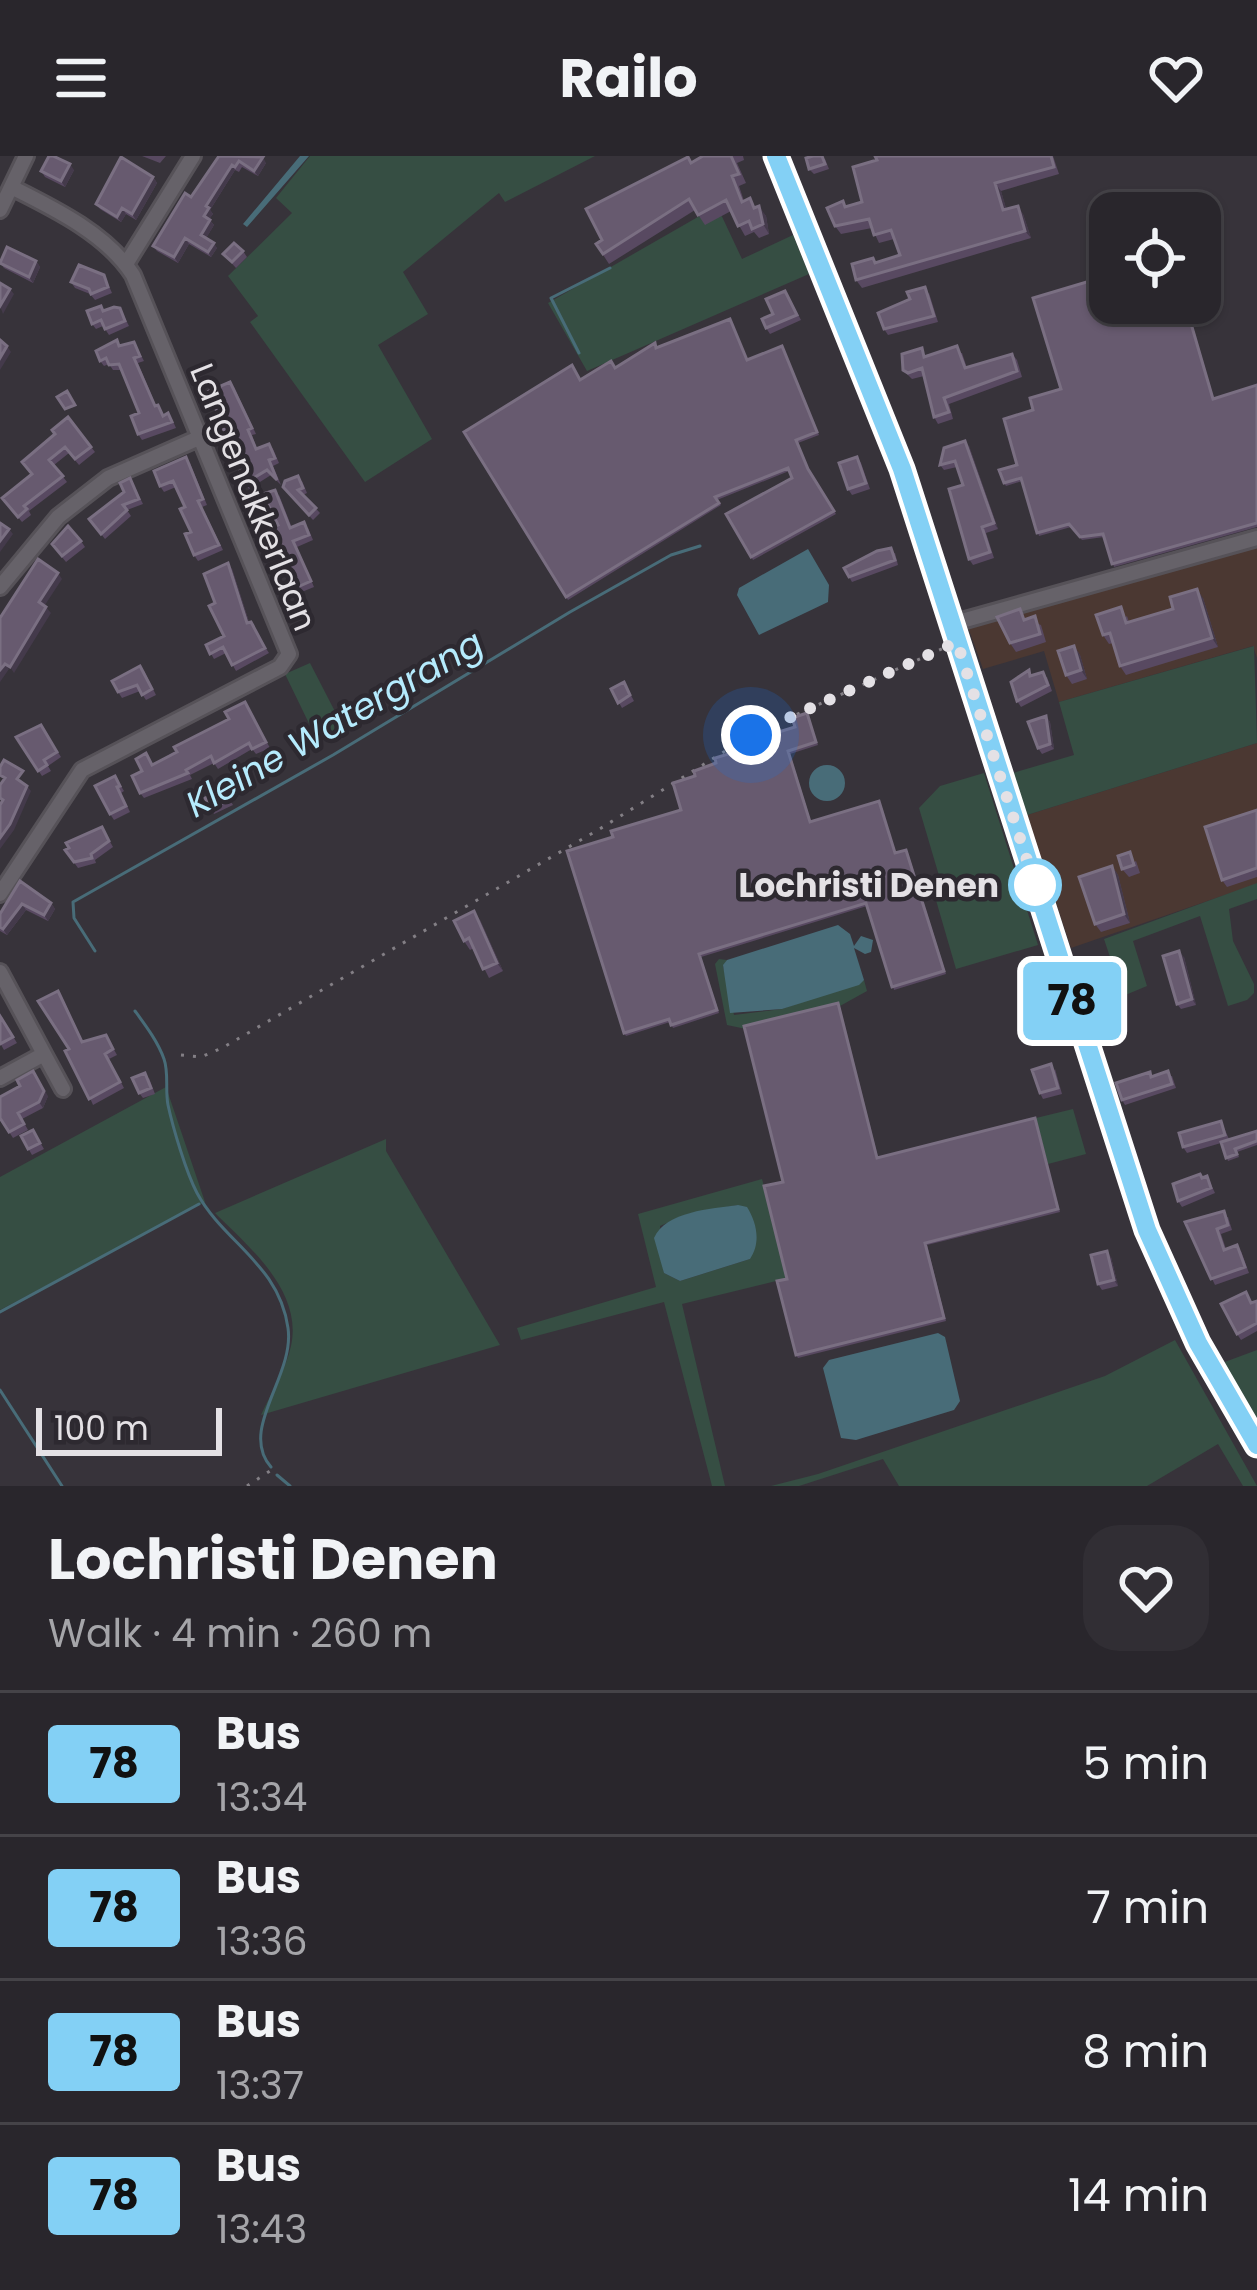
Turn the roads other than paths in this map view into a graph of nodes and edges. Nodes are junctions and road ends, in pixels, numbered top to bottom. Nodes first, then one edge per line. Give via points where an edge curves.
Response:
1 (26, 156) edge
2 (193, 156) edge
3 (776, 156) edge
4 (11, 187) junction
5 (0, 210) edge
6 (126, 264) junction
7 (201, 436) junction
8 (1257, 538) edge
9 (0, 587) edge
10 (951, 624) junction
11 (0, 894) edge
12 (0, 972) edge
13 (44, 1054) junction
14 (0, 1078) edge
15 (63, 1088) dead end
16 (1257, 1445) edge

1 - 4 street
2 - 6 street
3 - 10 main road via 872,389
4 - 5 street
4 - 6 street, Langenakkerlaan
6 - 7 street, Langenakkerlaan
7 - 9 street via 108,478 58,517
7 - 11 street, Langenakkerlaan via 287,659 78,773
8 - 10 street
10 - 16 main road via 1147,1230 1198,1343
12 - 13 street
13 - 14 street
13 - 15 street

